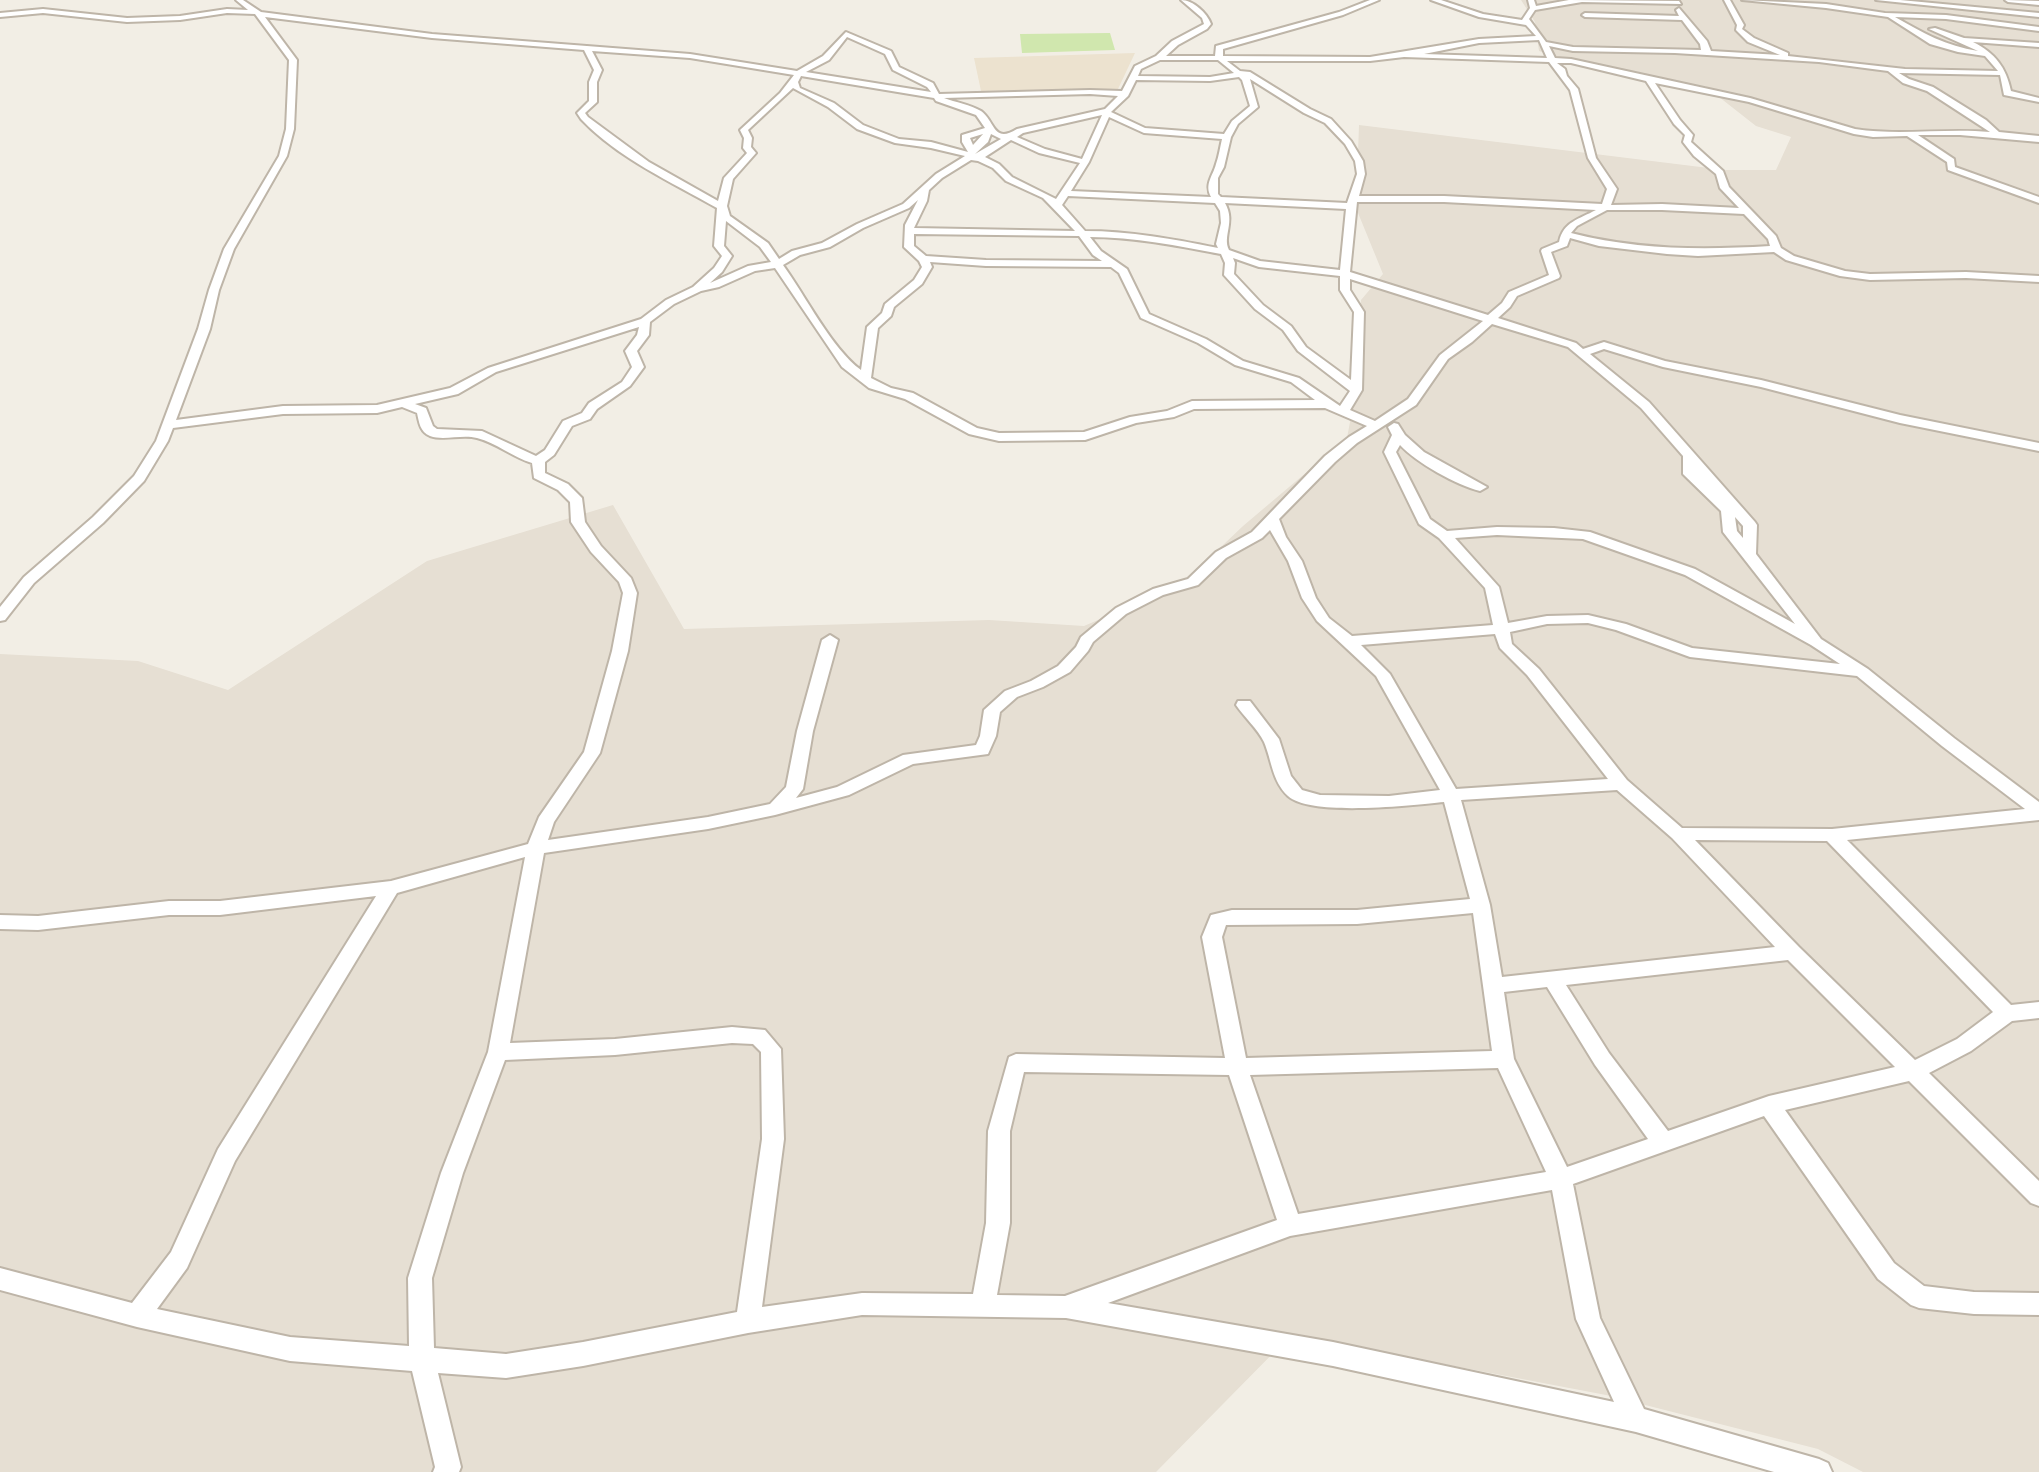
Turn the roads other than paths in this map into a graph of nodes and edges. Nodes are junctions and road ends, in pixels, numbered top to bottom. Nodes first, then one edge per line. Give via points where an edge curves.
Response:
1 (239, 0) edge
2 (1184, 0) edge
3 (1376, 0) edge
4 (1434, 0) edge
5 (1582, 0) edge
6 (1612, 0) edge
7 (1727, 0) edge
8 (1745, 0) edge
9 (1880, 0) edge
10 (1991, 0) edge
11 (2008, 0) edge
12 (1679, 2) edge
13 (1933, 2) edge
14 (1532, 3) edge
15 (2039, 3) edge
16 (1995, 10) junction
17 (257, 13) junction
18 (0, 15) edge
19 (1585, 15) dead end
20 (1885, 15) junction
21 (2039, 15) edge
22 (1488, 18) junction
23 (1684, 18) junction
24 (1528, 23) junction
25 (2005, 24) junction
26 (1933, 29) dead end
27 (2039, 29) edge
28 (835, 31) dead end
29 (1496, 34) junction
30 (1967, 39) junction
31 (1541, 41) junction
32 (2039, 45) edge
33 (586, 48) junction
34 (1986, 54) junction
35 (1404, 56) junction
36 (1550, 56) junction
37 (1713, 56) junction
38 (1159, 58) junction
39 (1219, 58) junction
40 (1302, 58) junction
41 (1793, 59) junction
42 (790, 63) dead end
43 (1887, 69) junction
44 (800, 72) junction
45 (1248, 72) junction
46 (2003, 73) junction
47 (1134, 78) junction
48 (1648, 78) junction
49 (795, 84) junction
50 (912, 93) junction
51 (1125, 94) junction
52 (938, 96) junction
53 (2039, 100) edge
54 (950, 103) junction
55 (1108, 113) junction
56 (1106, 127) junction
57 (988, 129) junction
58 (1144, 130) junction
59 (1907, 132) junction
60 (2004, 136) junction
61 (1011, 137) junction
62 (1227, 137) junction
63 (2039, 139) edge
64 (974, 154) junction
65 (1085, 162) junction
66 (924, 190) junction
67 (1063, 193) junction
68 (2039, 200) edge
69 (1221, 201) junction
70 (1353, 202) junction
71 (1057, 205) junction
72 (1605, 207) junction
73 (724, 208) junction
74 (1749, 211) junction
75 (909, 231) junction
76 (1082, 233) junction
77 (1565, 234) junction
78 (1776, 249) junction
79 (1224, 252) junction
80 (923, 259) junction
81 (778, 264) junction
82 (1113, 264) junction
83 (1345, 274) junction
84 (2039, 279) edge
85 (697, 289) junction
86 (1489, 319) junction
87 (645, 321) junction
88 (1586, 354) junction
89 (865, 379) junction
90 (1356, 390) junction
91 (404, 403) junction
92 (1327, 404) junction
93 (1343, 411) junction
94 (1391, 417) junction
95 (168, 425) junction
96 (1376, 426) junction
97 (1398, 436) junction
98 (2039, 447) edge
99 (1689, 457) junction
100 (538, 461) junction
101 (1480, 487) dead end
102 (1274, 520) junction
103 (1444, 535) junction
104 (1749, 554) junction
105 (0, 617) edge
106 (1500, 629) junction
107 (830, 640) dead end
108 (1349, 641) junction
109 (1816, 642) junction
110 (1862, 672) junction
111 (1244, 705) dead end
112 (1621, 784) junction
113 (1451, 795) junction
114 (775, 809) junction
115 (2039, 813) edge
116 (1678, 834) junction
117 (1832, 835) junction
118 (536, 848) junction
119 (391, 888) junction
120 (1481, 905) junction
121 (0, 922) edge
122 (1792, 952) junction
123 (1552, 979) junction
124 (1493, 986) junction
125 (2039, 1010) edge
126 (2007, 1013) junction
127 (498, 1052) junction
128 (1504, 1059) junction
129 (1237, 1067) junction
130 (1912, 1072) junction
131 (1770, 1105) junction
132 (1664, 1143) junction
133 (1561, 1179) junction
134 (2039, 1196) edge
135 (1290, 1226) junction
136 (0, 1279) edge
137 (2039, 1304) edge
138 (983, 1306) junction
139 (1066, 1307) junction
140 (137, 1316) junction
141 (748, 1321) junction
142 (422, 1360) junction
143 (1636, 1419) junction
144 (446, 1472) edge
145 (1819, 1472) edge

1 - 17 street
2 - 38 street via 1208,24 1168,48
3 - 39 street via 1316,22 1227,45 1220,48
4 - 22 street
5 - 6 street
5 - 14 street
6 - 12 street
7 - 41 street via 1743,36
8 - 20 street
9 - 13 street
10 - 16 street
11 - 15 street
12 - 23 street
13 - 16 street
14 - 24 street via 1525,19
16 - 21 street
16 - 25 street
17 - 18 street via 227,11 139,20 43,11
17 - 33 street via 432,36
17 - 95 street via 293,60 291,129 283,156 229,249
19 - 23 street
20 - 25 street
20 - 34 street via 1934,42
22 - 24 street
22 - 29 street
23 - 37 street via 1704,43 1705,51
24 - 31 street
25 - 27 street
26 - 30 street
28 - 44 street via 829,48 816,53
29 - 31 street
29 - 35 street
30 - 32 street
30 - 34 street
31 - 36 street
31 - 37 street via 1573,49 1675,51
33 - 44 street via 690,56
33 - 73 street via 598,70 593,82 593,102 581,113 590,125 646,164
34 - 46 street
35 - 36 street
35 - 40 street
36 - 48 street
36 - 72 street via 1574,89 1592,158 1612,189
37 - 41 street
38 - 39 street
38 - 47 street via 1138,68
39 - 40 street
39 - 45 street
40 - 45 street
41 - 43 street
42 - 44 street via 787,67
43 - 46 street
43 - 60 street via 1930,89
44 - 49 street
44 - 50 street
44 - 52 street via 826,58 846,34 888,53 896,68 930,85
45 - 47 street via 1210,79
45 - 62 street via 1246,79 1254,107 1235,123
45 - 70 street via 1337,129 1359,161 1361,174
46 - 53 street via 2007,93
47 - 51 street
48 - 59 street via 1772,106 1854,131
48 - 74 street via 1689,135 1687,142 1692,152 1714,166 1724,177 1725,188
49 - 64 street via 797,89 831,105 860,127 898,141
49 - 73 street via 744,130 747,148 752,153 727,182
50 - 52 street
50 - 54 street
51 - 52 street
51 - 55 street
52 - 54 street
54 - 57 street via 979,113
55 - 56 street
55 - 58 street
55 - 61 street via 1020,131
56 - 58 street
56 - 65 street
57 - 61 street via 1001,137
57 - 64 street
57 - 64 street via 965,137
58 - 62 street
59 - 60 street
59 - 68 street via 1951,160 1951,168
60 - 63 street
61 - 64 street
61 - 65 street via 1042,151
62 - 69 street via 1220,167 1213,178 1213,194
64 - 66 street
64 - 71 street
65 - 67 street
66 - 75 street via 924,201
66 - 81 street via 898,209
67 - 69 street
67 - 71 street
69 - 70 street
69 - 79 street via 1227,215 1221,243
70 - 72 street via 1415,198
70 - 83 street
71 - 76 street
72 - 74 street
72 - 77 street via 1569,226
73 - 81 street via 726,217 764,245
73 - 85 street via 719,246 727,255 718,270
74 - 78 street via 1773,238
75 - 76 street
75 - 80 street via 909,247
76 - 79 street via 1146,237
76 - 82 street via 1096,253
77 - 78 street via 1599,243 1667,251
77 - 86 street via 1564,244 1546,250 1554,276 1513,294
78 - 84 street via 1790,258 1844,274
79 - 83 street via 1259,264
79 - 90 street via 1230,263 1229,275 1259,307 1287,328 1302,349
80 - 82 street
80 - 89 street via 927,267 918,282 889,306 887,314 873,327
81 - 85 street via 752,268
81 - 89 street via 832,347 846,365
82 - 92 street via 1123,271 1145,316 1239,363 1295,380
83 - 86 street
83 - 90 street via 1346,290 1359,312
85 - 87 street via 670,302
86 - 88 street via 1572,345
86 - 94 street via 1444,357 1412,402
87 - 91 street via 492,370 454,391
87 - 100 street via 643,335 631,351 638,367 626,384 593,406 586,416 567,424 550,452
88 - 98 street via 1604,345 1663,364
88 - 99 street via 1645,405
89 - 92 street via 887,391 909,396 973,431 999,437 1085,436 1192,405
90 - 93 street
91 - 95 street via 360,411 284,410
91 - 100 street via 422,411 427,428 434,433 478,434
92 - 93 street
93 - 96 street
94 - 96 street
94 - 97 street
95 - 105 street via 139,478 29,580
96 - 102 street via 1330,459
97 - 101 street via 1431,463
97 - 103 street via 1390,452 1424,521
99 - 104 street via 1750,525
99 - 104 street via 1689,474 1728,510 1730,532
100 - 118 street via 539,474 563,487 577,501 578,522 596,549 626,581 630,593 615,672 592,753 545,821
102 - 108 street via 1309,598 1324,621
102 - 114 street via 1257,535 1221,555 1193,582 1158,592 1121,611 1086,640 1064,669 1011,694 992,710 982,750 909,759 843,791
103 - 106 street via 1492,587
103 - 109 street via 1497,531 1585,535 1690,572
104 - 109 street
106 - 108 street
106 - 110 street via 1547,620 1588,619 1690,652
106 - 112 street via 1505,645 1533,672
107 - 114 street via 794,789
108 - 113 street via 1382,674
109 - 110 street
110 - 115 street
111 - 113 street via 1271,739 1283,778 1296,794 1320,801 1389,802
112 - 113 street
112 - 116 street
113 - 120 street
114 - 118 street via 708,823
115 - 117 street
116 - 117 street
116 - 122 street
117 - 126 street
118 - 119 street
118 - 127 street
119 - 121 street via 220,908 169,908 38,923
119 - 140 street via 226,1156 179,1260
120 - 124 street
120 - 129 street via 1357,917 1218,920 1212,937
122 - 123 street
122 - 130 street
123 - 124 street
123 - 132 street via 1602,1059
124 - 128 street
125 - 126 street
126 - 130 street via 1964,1045
127 - 141 street via 615,1047 732,1035 758,1036 771,1049 773,1139
127 - 142 street via 452,1173 420,1278
128 - 129 street
128 - 133 street
129 - 135 street
129 - 138 street via 1016,1063 999,1131 998,1223
130 - 131 street
130 - 134 street
131 - 132 street
131 - 137 street via 1886,1271 1919,1297
132 - 133 street
133 - 135 street
133 - 143 street via 1588,1319
135 - 139 street
136 - 140 street
138 - 139 street
138 - 141 street via 862,1304
139 - 143 street via 1333,1354
140 - 142 street via 290,1349
141 - 142 street via 506,1366
142 - 144 street via 448,1467
143 - 145 street

